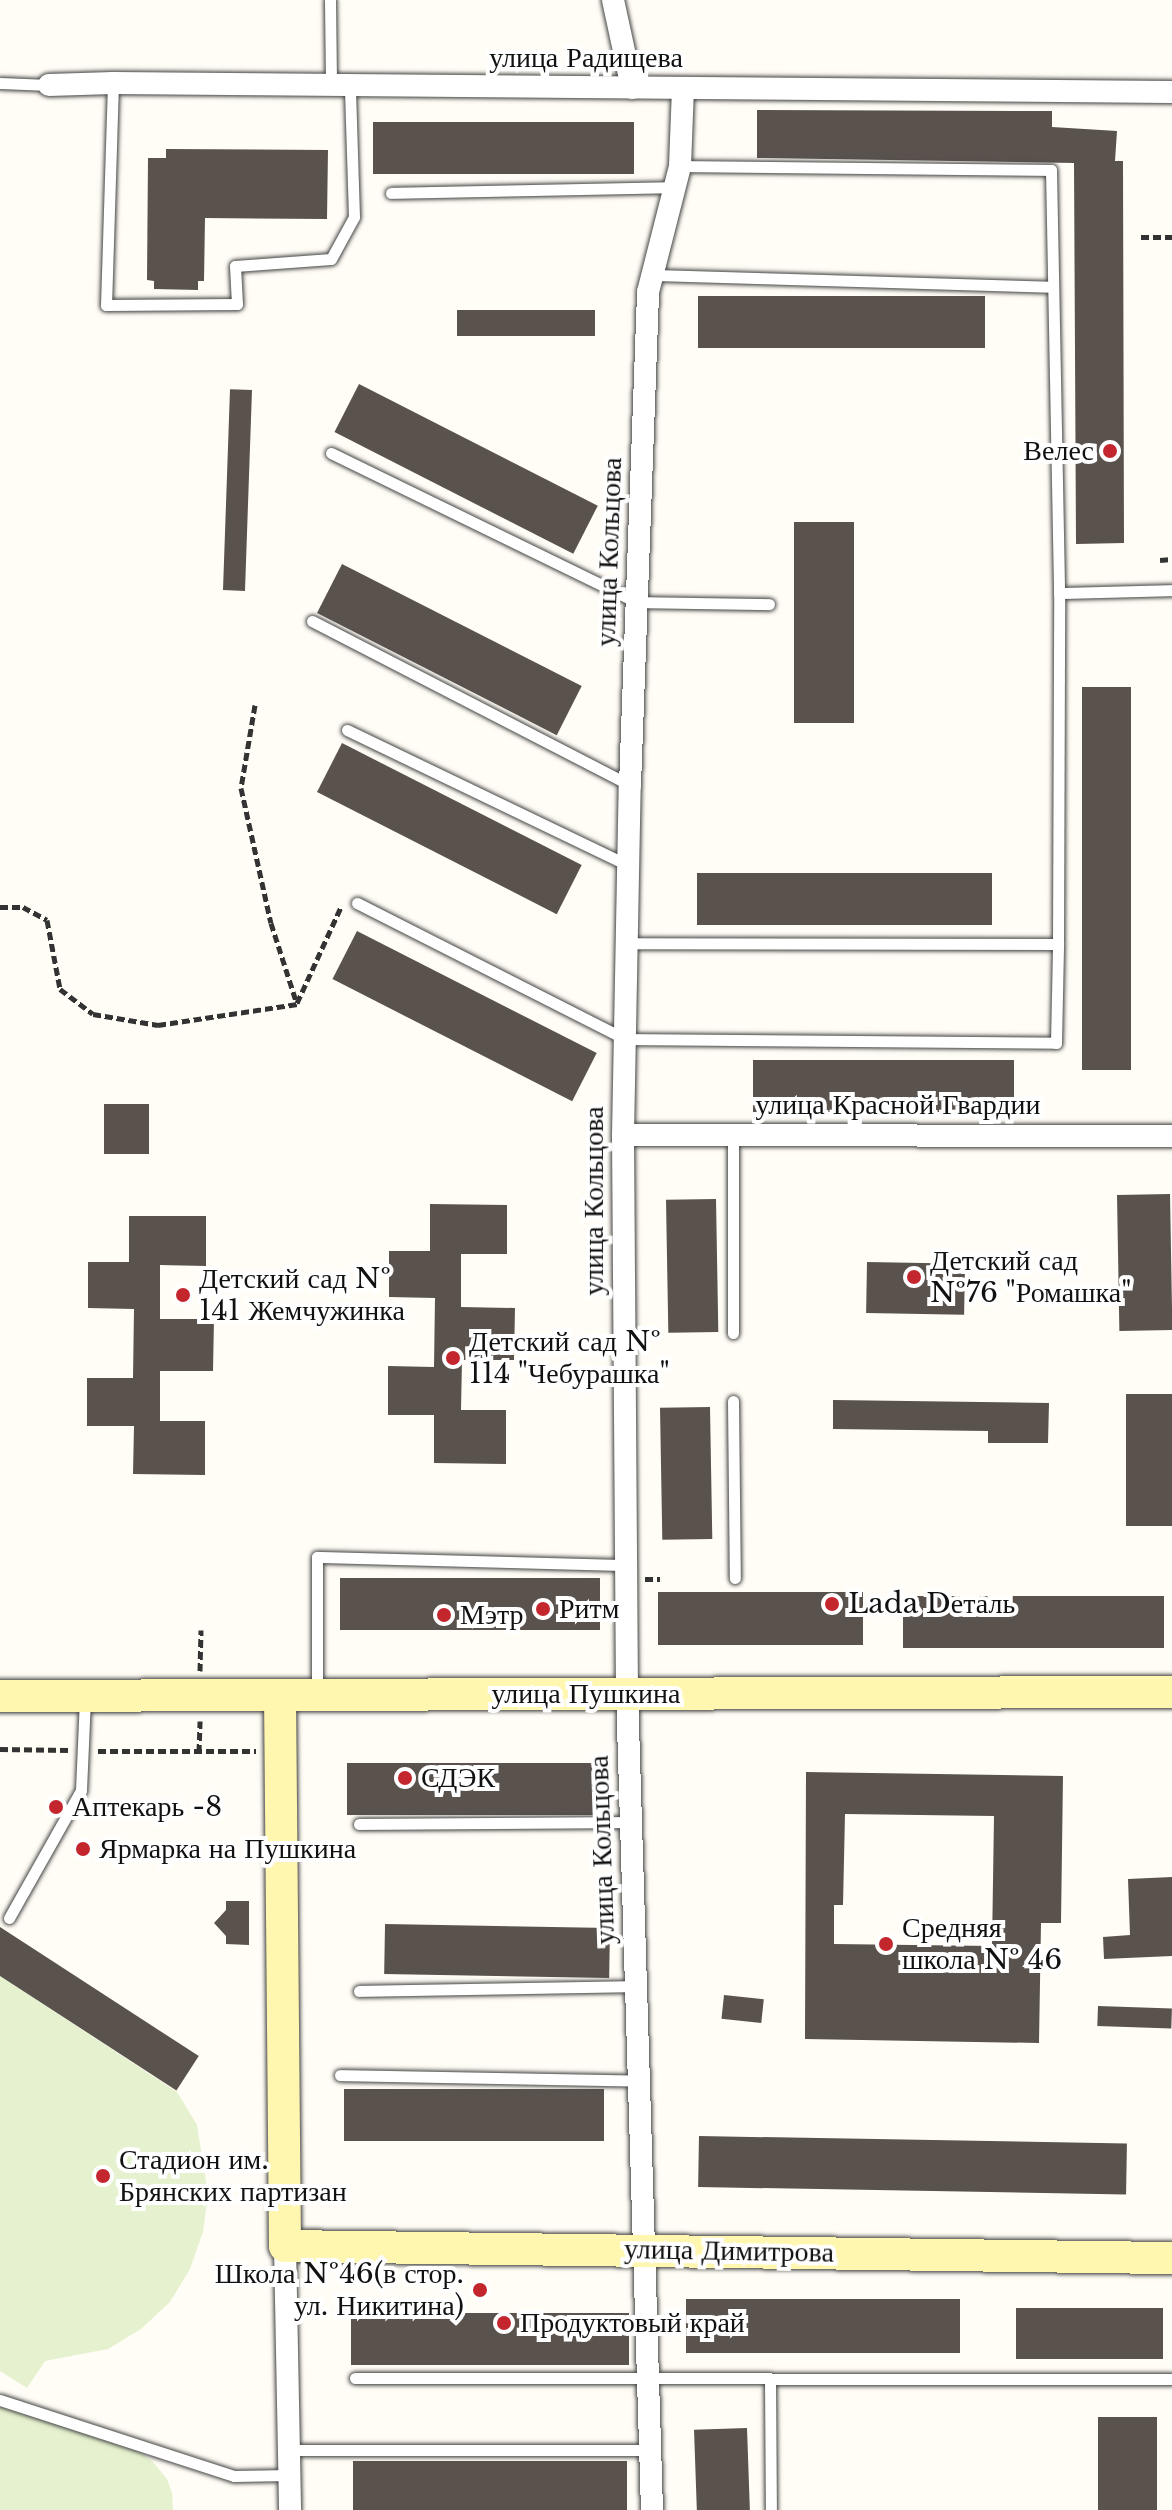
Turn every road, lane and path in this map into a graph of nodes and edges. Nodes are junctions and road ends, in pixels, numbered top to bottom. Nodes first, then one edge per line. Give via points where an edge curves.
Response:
1 (330, 0) edge
2 (613, 0) edge
3 (0, 83) edge
4 (113, 83) junction
5 (49, 85) joint
6 (341, 87) junction
7 (632, 88) junction
8 (683, 88) junction
9 (1172, 92) edge
10 (677, 176) junction
11 (391, 193) dead end
12 (1141, 237) dead end
13 (1172, 237) edge
14 (652, 275) junction
15 (1053, 287) junction
16 (331, 453) dead end
17 (1172, 559) edge
18 (1160, 560) dead end
19 (1172, 590) edge
20 (1059, 593) junction
21 (637, 602) junction
22 (769, 604) dead end
23 (312, 621) dead end
24 (255, 705) dead end
25 (347, 730) dead end
26 (630, 785) junction
27 (629, 865) junction
28 (346, 894) dead end
29 (357, 903) dead end
30 (0, 907) edge
31 (627, 943) junction
32 (1058, 944) junction
33 (297, 1004) junction
34 (625, 1039) junction
35 (623, 1135) junction
36 (733, 1135) junction
37 (1172, 1136) edge
38 (733, 1333) dead end
39 (733, 1401) dead end
40 (626, 1565) junction
41 (735, 1578) dead end
42 (1172, 1692) edge
43 (627, 1694) junction
44 (280, 1695) junction
45 (317, 1695) junction
46 (0, 1696) edge
47 (85, 1696) junction
48 (0, 1749) edge
49 (84, 1750) junction
50 (282, 1752) junction
51 (631, 1822) junction
52 (359, 1824) dead end
53 (9, 1918) dead end
54 (636, 1986) junction
55 (359, 1991) dead end
56 (340, 2075) dead end
57 (639, 2081) junction
58 (285, 2246) junction
59 (644, 2249) junction
60 (1172, 2258) edge
61 (355, 2378) dead end
62 (648, 2378) junction
63 (1172, 2379) edge
64 (770, 2380) junction
65 (0, 2400) edge
66 (288, 2450) junction
67 (650, 2450) junction
68 (289, 2475) junction
69 (290, 2510) edge
70 (652, 2510) edge
71 (771, 2510) edge

1 - 6 lane
2 - 7 street
3 - 5 lane, улица Радищева
4 - 5 street, улица Радищева
4 - 6 street, улица Радищева
4 - 6 lane via 106,305 237,304 235,266 331,259 354,217
6 - 7 street, улица Радищева
7 - 8 street, улица Радищева
8 - 9 street, улица Радищева
8 - 10 street, улица Кольцова
10 - 11 lane
10 - 14 street, улица Кольцова
10 - 15 lane via 1051,170
12 - 13 path
14 - 15 lane
14 - 21 street, улица Кольцова
15 - 20 lane
16 - 21 lane
17 - 18 path
19 - 20 lane
20 - 32 lane
21 - 22 lane
21 - 26 street, улица Кольцова
23 - 26 lane
24 - 33 path via 241,788 271,923
25 - 27 lane
26 - 27 street, улица Кольцова
27 - 31 street, улица Кольцова
28 - 33 path
29 - 34 lane
30 - 33 path via 23,907 47,920 60,989 93,1014 158,1025
31 - 32 lane
31 - 34 street, улица Кольцова
32 - 34 lane via 1056,1043
34 - 35 street, улица Кольцова
35 - 36 street, улица Красной Гвардии
35 - 40 street, улица Кольцова
36 - 37 street, улица Красной Гвардии
36 - 38 lane
39 - 41 lane
40 - 43 street, улица Кольцова
40 - 45 lane via 317,1557
42 - 43 main road, улица Пушкина
43 - 45 main road, улица Пушкина
43 - 51 street, улица Кольцова
44 - 45 main road, улица Пушкина
44 - 47 main road, улица Пушкина
44 - 50 main road
46 - 47 main road, улица Пушкина
47 - 49 lane
48 - 49 path
49 - 50 path
49 - 53 lane via 81,1790
50 - 58 main road
51 - 52 lane
51 - 54 street, улица Кольцова
54 - 55 lane
54 - 57 street, улица Кольцова
56 - 57 lane
57 - 59 street, улица Кольцова
58 - 59 main road, улица Димитрова
58 - 66 street
59 - 60 main road, улица Димитрова
59 - 62 street, улица Кольцова
61 - 62 lane
62 - 64 lane
62 - 67 street, улица Кольцова
63 - 64 lane
64 - 71 lane
65 - 68 lane via 234,2476
66 - 67 lane
66 - 68 street
67 - 70 street, улица Кольцова
68 - 69 street

